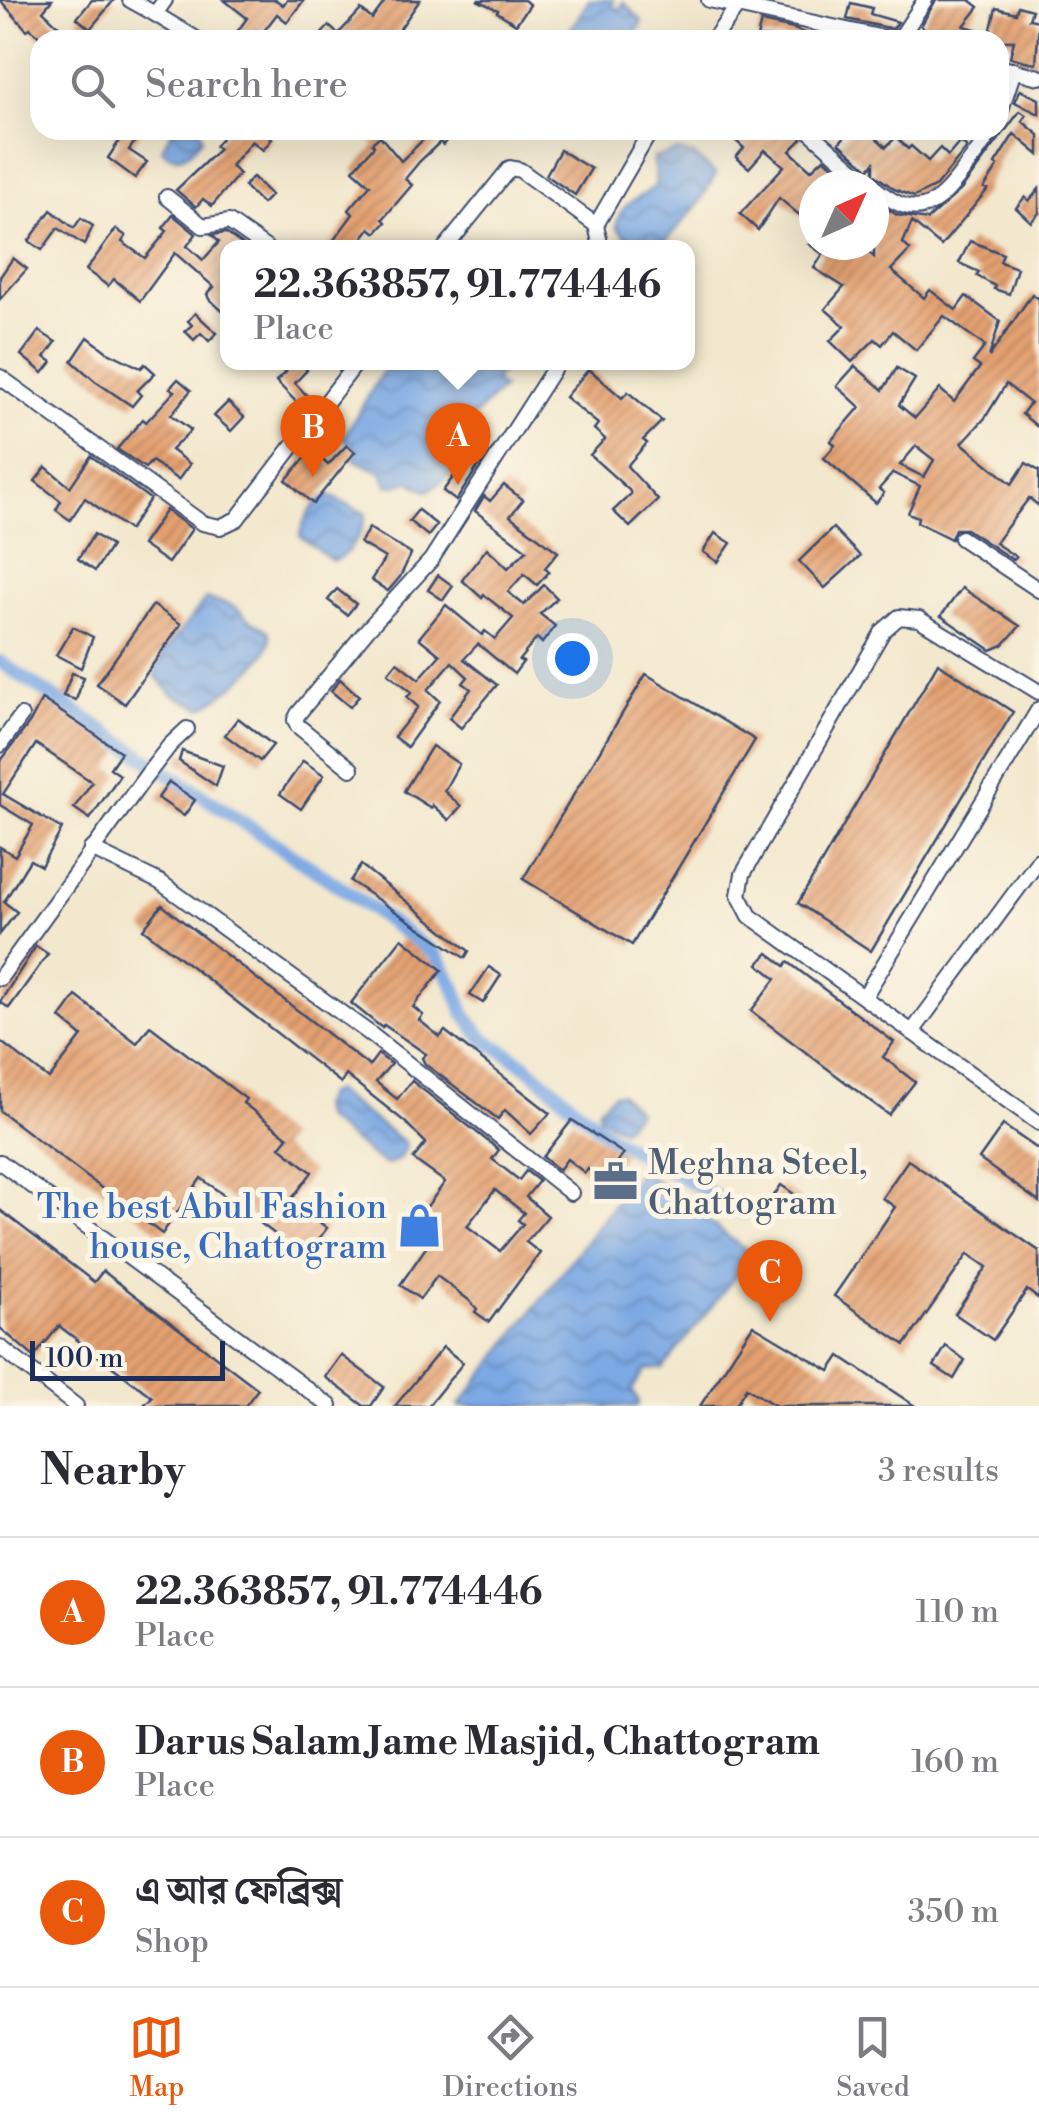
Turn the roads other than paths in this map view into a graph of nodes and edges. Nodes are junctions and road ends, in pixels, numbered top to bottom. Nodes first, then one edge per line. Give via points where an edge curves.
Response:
1 (130, 0) edge
2 (165, 0) edge
3 (709, 0) edge
4 (925, 0) edge
5 (737, 7) junction
6 (155, 14) junction
7 (181, 30) edge
8 (720, 30) edge
9 (848, 30) edge
10 (903, 30) edge
11 (1009, 69) edge
12 (1039, 77) edge
13 (645, 140) edge
14 (820, 140) edge
15 (985, 140) edge
16 (854, 170) edge
17 (167, 197) dead end
18 (889, 197) edge
19 (596, 225) junction
20 (255, 240) edge
21 (452, 240) edge
22 (599, 240) edge
23 (351, 370) edge
24 (553, 370) edge
25 (0, 377) edge
26 (961, 538) dead end
27 (1039, 590) edge
28 (1039, 692) edge
29 (1039, 709) edge
30 (21, 716) dead end
31 (187, 729) dead end
32 (0, 745) edge
33 (351, 769) dead end
34 (91, 849) junction
35 (1039, 860) edge
36 (0, 978) edge
37 (864, 997) junction
38 (912, 1032) junction
39 (1039, 1123) edge
40 (0, 1162) edge
41 (571, 1193) dead end
42 (0, 1347) edge
43 (69, 1404) edge
44 (330, 1406) edge

1 - 6 street
2 - 6 street
3 - 5 street
4 - 10 street
5 - 8 street
5 - 9 street
6 - 7 street
11 - 12 street
13 - 19 street
14 - 16 street
15 - 18 street via 930,208
17 - 20 street via 204,226 229,222
19 - 21 street via 510,168
19 - 22 street
23 - 25 street via 236,519 220,527 202,523
24 - 33 street via 431,560 298,714 298,726
26 - 27 street
28 - 37 street via 920,619 899,618 883,630 743,874 739,895 750,916
29 - 37 street
30 - 32 street
31 - 34 street
34 - 36 street
34 - 41 street via 160,882 369,1033
35 - 38 street
37 - 38 street
38 - 39 street
40 - 44 street
42 - 43 street

